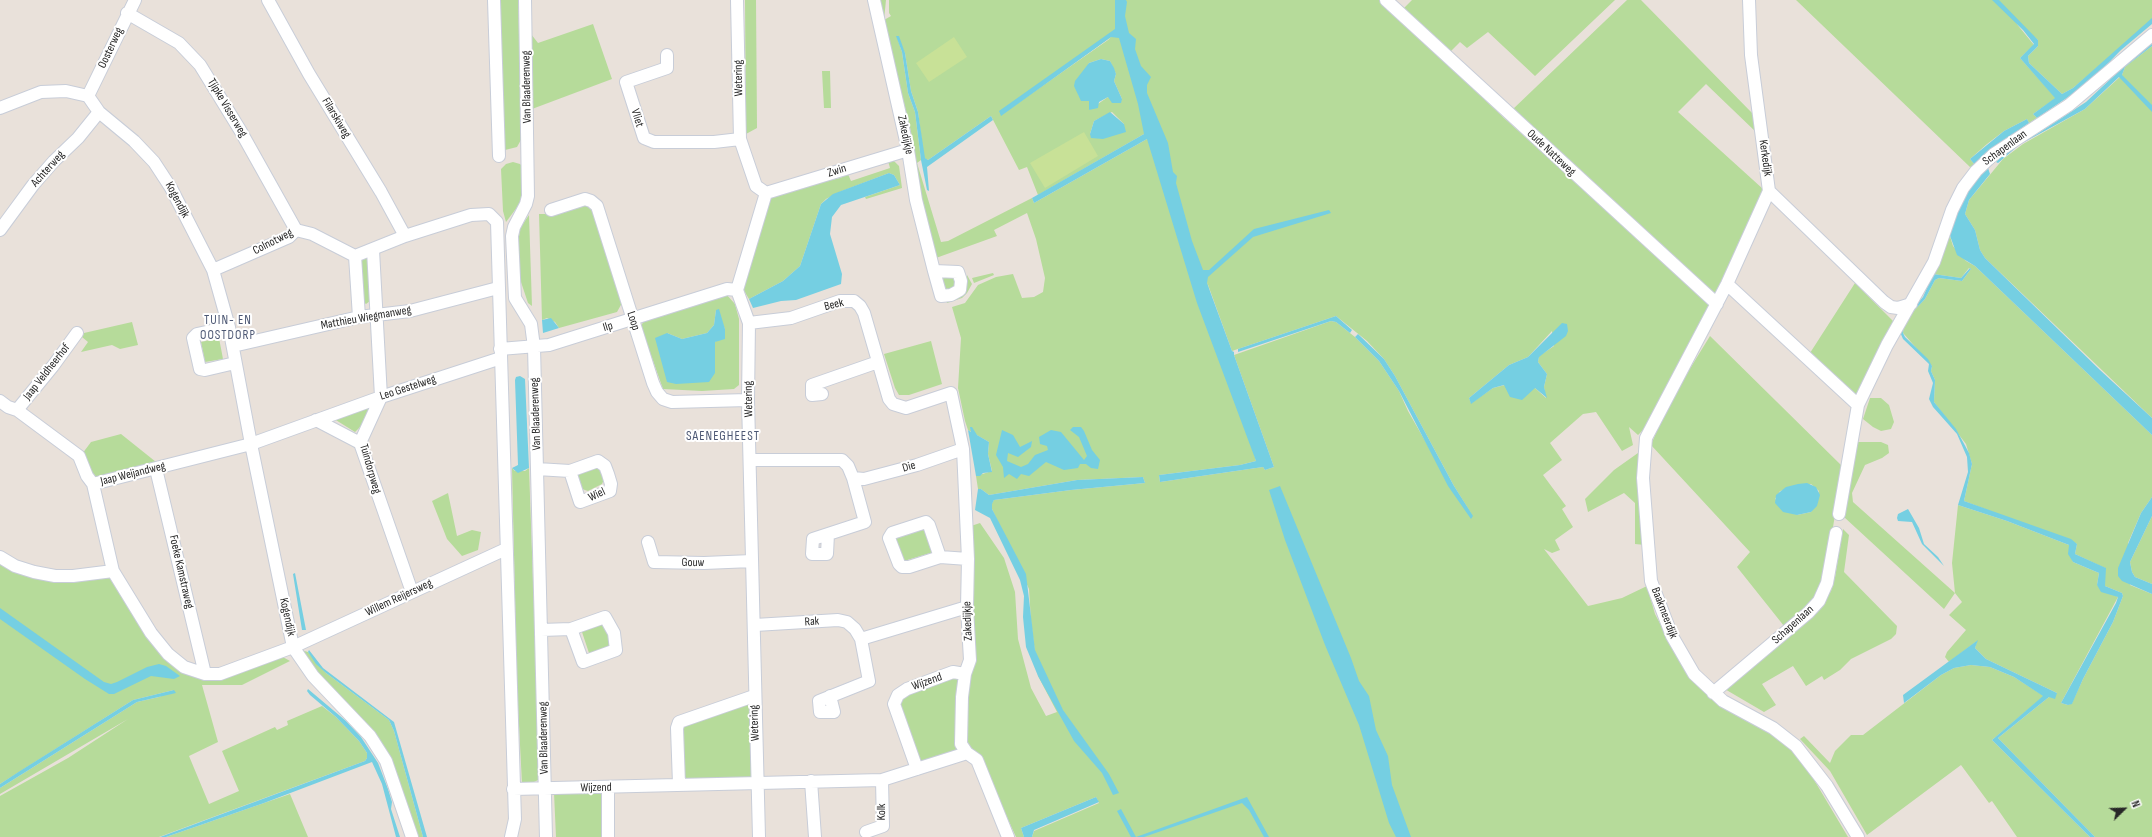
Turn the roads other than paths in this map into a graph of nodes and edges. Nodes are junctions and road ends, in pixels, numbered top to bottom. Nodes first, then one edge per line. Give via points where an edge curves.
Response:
1 (135, 0) edge
2 (268, 0) edge
3 (494, 0) edge
4 (525, 0) edge
5 (737, 0) edge
6 (874, 0) edge
7 (1386, 0) edge
8 (1749, 0) edge
9 (127, 13) junction
10 (2152, 35) edge
11 (667, 55) dead end
12 (88, 96) junction
13 (0, 108) edge
14 (99, 112) junction
15 (740, 139) junction
16 (908, 150) junction
17 (499, 156) dead end
18 (1769, 191) junction
19 (766, 193) junction
20 (551, 210) dead end
21 (0, 230) edge
22 (296, 230) junction
23 (405, 236) junction
24 (373, 250) junction
25 (355, 256) junction
26 (213, 270) junction
27 (934, 271) dead end
28 (1727, 284) junction
29 (498, 288) junction
30 (737, 290) junction
31 (1717, 304) junction
32 (1911, 304) junction
33 (377, 314) junction
34 (359, 317) junction
35 (633, 320) junction
36 (749, 323) junction
37 (229, 327) junction
38 (77, 333) dead end
39 (233, 346) junction
40 (534, 347) junction
41 (501, 354) junction
42 (878, 362) junction
43 (236, 363) junction
44 (951, 393) joint
45 (822, 394) dead end
46 (381, 397) junction
47 (748, 400) junction
48 (0, 401) edge
49 (1858, 405) junction
50 (17, 410) junction
51 (316, 420) junction
52 (360, 443) junction
53 (251, 444) junction
54 (963, 449) junction
55 (750, 460) junction
56 (156, 469) junction
57 (537, 469) junction
58 (570, 471) dead end
59 (853, 478) junction
60 (93, 484) junction
61 (1839, 514) dead end
62 (1836, 533) dead end
63 (828, 534) dead end
64 (648, 542) dead end
65 (506, 549) junction
66 (0, 557) edge
67 (940, 557) junction
68 (968, 559) junction
69 (752, 561) junction
70 (113, 571) junction
71 (412, 592) junction
72 (967, 607) junction
73 (755, 625) junction
74 (571, 629) dead end
75 (541, 630) junction
76 (861, 639) junction
77 (293, 647) junction
78 (205, 674) junction
79 (965, 674) junction
80 (1713, 693) junction
81 (754, 696) junction
82 (830, 696) dead end
83 (967, 753) junction
84 (917, 769) junction
85 (882, 780) junction
86 (811, 781) junction
87 (758, 783) junction
88 (679, 784) junction
89 (545, 788) junction
90 (608, 788) junction
91 (513, 789) junction
92 (866, 832) dead end
93 (412, 837) edge
94 (511, 837) edge
95 (546, 837) edge
96 (608, 837) edge
97 (759, 837) edge
98 (815, 837) edge
99 (1008, 837) edge
100 (1858, 837) edge

1 - 9 street, Oosterweg
2 - 23 street, Filarskiweg
3 - 17 street
4 - 40 street, Van Blaaderenweg via 528,196 512,236 515,298 532,326
5 - 15 street, Wetering
6 - 16 street, Zakedijkje
7 - 31 street, Oude Natteweg
8 - 18 street, Kerkedijk via 1751,55
9 - 12 street, Oosterweg
9 - 22 street, Tjipke Visserweg via 178,43 200,65
10 - 32 street, Schapenlaan via 2082,95 2007,145 1976,171 1957,198 1934,262
11 - 15 street, Vliet via 667,68 626,82 644,138 654,142 714,142
12 - 13 street via 66,91 41,92
12 - 14 street, Kogendijk
14 - 21 street, Achterweg via 33,185
14 - 26 street, Kogendijk via 134,141 154,162 171,188
15 - 19 street, Wetering via 756,186
16 - 19 street, Zwin
16 - 27 street, Zakedijkje via 916,200
18 - 28 street, Kerkedijk
18 - 32 street via 1884,302 1898,308
19 - 30 street
20 - 35 street, Loop via 585,200 591,200 597,206
22 - 25 street, Colnotweg via 312,234
22 - 26 street, Colnotweg via 289,237
23 - 24 street
23 - 29 street via 482,213 492,216 498,222
24 - 25 street
24 - 33 street, Tuindorpweg
25 - 34 street
26 - 37 street, Kogendijk
28 - 31 street, Kerkedijk
28 - 49 street
29 - 33 street, Matthieu Wiegmanweg via 410,310
29 - 41 street
30 - 35 street, Ilp via 728,289
30 - 36 street, Wetering
31 - 80 street, Baakmeerdijk via 1649,431 1644,446 1643,466 1648,548 1654,590 1663,618 1680,652 1694,674
32 - 49 street, Schapenlaan via 1887,345
33 - 34 street, Matthieu Wiegmanweg
33 - 46 street, Tuindorpweg
34 - 39 street, Matthieu Wiegmanweg
35 - 40 street, Ilp via 549,346
35 - 47 street, Loop via 655,388 664,399 672,402
36 - 42 street, Beek via 791,318 840,301 854,301 864,313
36 - 47 street, Wetering
37 - 39 street, Kogendijk
37 - 43 street via 197,334 193,338 200,369
38 - 50 street, Jaap Veldheerhof
39 - 43 street, Kogendijk
40 - 41 street, Ilp
40 - 57 street, Van Blaaderenweg
41 - 46 street, Leo Gestelweg
41 - 65 street
42 - 44 street, Beek via 889,399 898,407 906,408
42 - 45 street via 812,385 812,395
43 - 53 street, Kogendijk
44 - 54 street, Zakedijkje
46 - 51 street, Leo Gestelweg
46 - 52 street, Tuindorpweg
47 - 55 street, Wetering
48 - 50 street, Jaap Weijandweg
49 - 61 street, Schapenlaan
50 - 60 street, Jaap Weijandweg via 79,456
51 - 52 street
51 - 53 street, Leo Gestelweg
52 - 71 street, Tuindorpweg
53 - 56 street, Jaap Weijandweg
53 - 77 street, Kogendijk
54 - 59 street, Die via 864,479
54 - 68 street, Zakedijkje
55 - 59 street via 842,460
55 - 69 street, Wetering
56 - 60 street, Jaap Weijandweg
56 - 78 street, Foeke Kamstraweg
57 - 58 street
57 - 75 street, Van Blaaderenweg
59 - 63 street via 865,522
60 - 70 street
62 - 80 street, Schapenlaan via 1827,583 1819,601
64 - 69 street, Gouw via 654,562
65 - 71 street, Willem Reijersweg
65 - 91 street
66 - 70 street via 15,566 55,576
67 - 67 street via 926,522 892,533 889,538 902,567
67 - 68 street
68 - 72 street, Zakedijkje
69 - 73 street, Wetering
70 - 78 street via 151,633 168,654 184,666
71 - 77 street, Willem Reijersweg
72 - 76 street
72 - 79 street, Zakedijkje via 970,660
73 - 76 street, Rak via 842,621 855,629
73 - 81 street, Wetering
74 - 75 street
75 - 89 street, Van Blaaderenweg
76 - 82 street, Rak via 869,681
77 - 78 street, Willem Reijersweg via 220,674
77 - 93 street, Kogendijk via 313,676 370,736 386,761
79 - 83 street, Zakedijkje via 961,744
79 - 84 street, Wijzend via 954,672 907,689 898,695 894,704
80 - 100 street, Baakmeerdijk via 1730,706 1773,728 1796,746 1827,786
81 - 87 street, Wetering
81 - 88 street via 679,722
83 - 84 street, Wijzend
83 - 99 street, Zakedijkje via 977,760
84 - 85 street, Wijzend
85 - 86 street, Wijzend
85 - 92 street, Kolk via 883,826
86 - 87 street, Wijzend
86 - 98 street
87 - 88 street, Wijzend
87 - 97 street, Wetering
88 - 90 street, Wijzend
89 - 90 street, Wijzend
89 - 91 street, Wijzend
89 - 95 street, Van Blaaderenweg
90 - 96 street
91 - 94 street via 515,822

